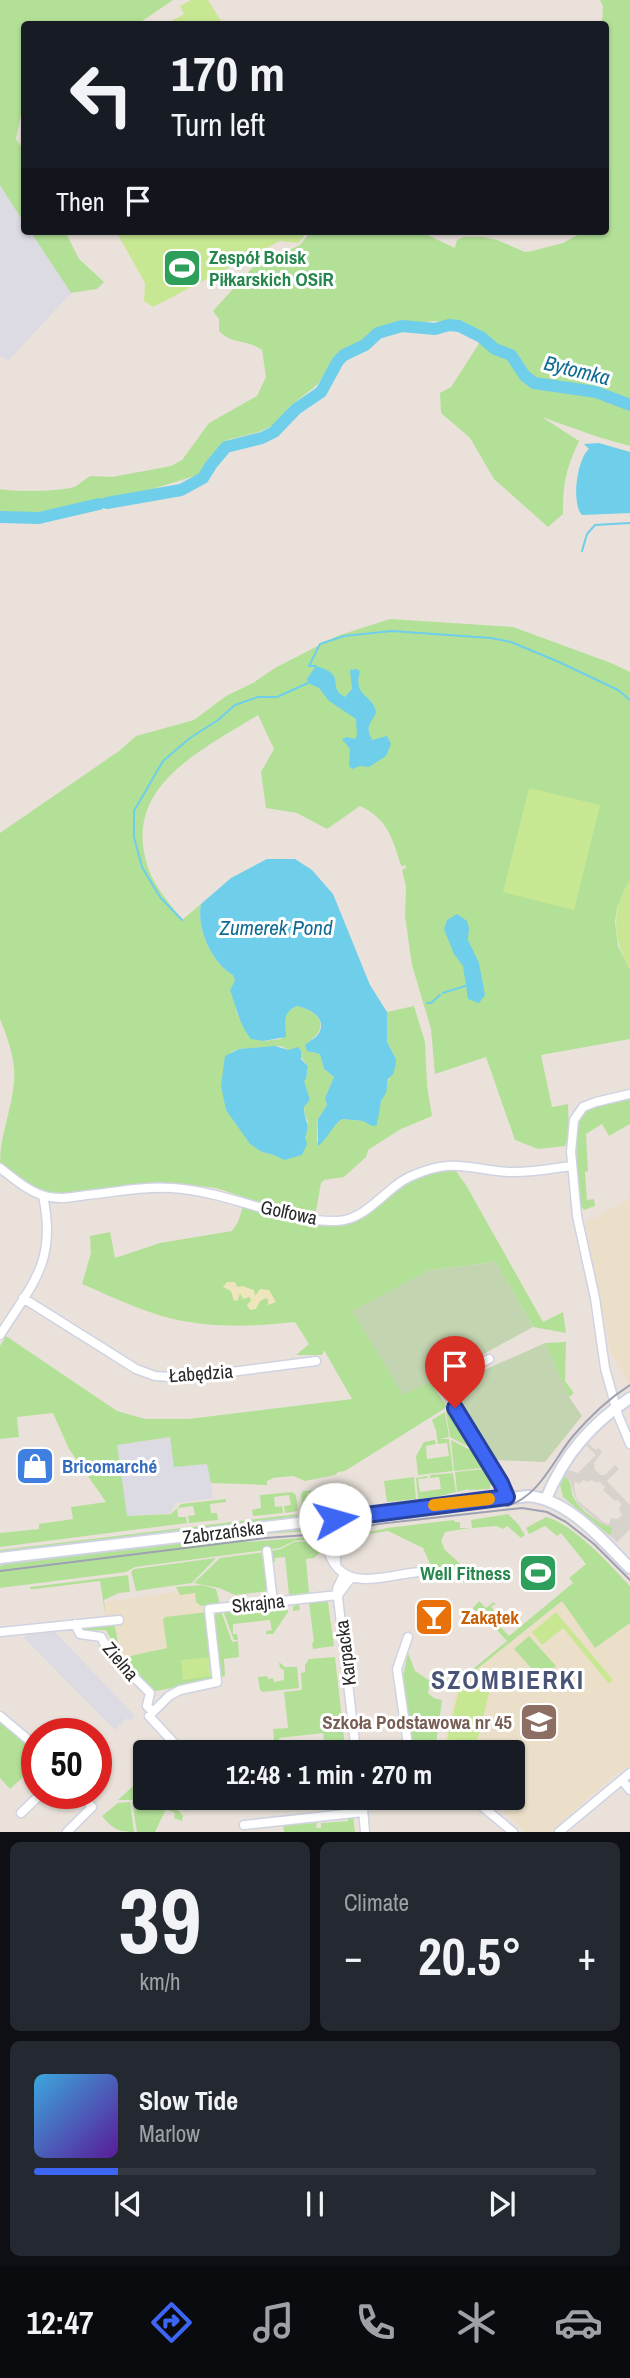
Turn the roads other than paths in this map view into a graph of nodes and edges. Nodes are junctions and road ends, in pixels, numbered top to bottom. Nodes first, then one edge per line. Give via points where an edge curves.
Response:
1 (630, 1094) edge
2 (571, 1167) junction
3 (0, 1168) edge
4 (43, 1196) junction
5 (23, 1298) junction
6 (0, 1335) edge
7 (489, 1359) dead end
8 (316, 1361) dead end
9 (630, 1398) edge
10 (616, 1407) junction
11 (630, 1444) edge
12 (507, 1497) junction
13 (546, 1499) junction
14 (335, 1519) junction
15 (323, 1521) junction
16 (267, 1551) dead end
17 (0, 1558) edge
18 (336, 1564) junction
19 (630, 1568) edge
20 (347, 1576) junction
21 (470, 1577) dead end
22 (338, 1595) junction
23 (273, 1602) junction
24 (119, 1620) dead end
25 (75, 1624) junction
26 (0, 1632) edge
27 (408, 1637) dead end
28 (153, 1712) junction
29 (0, 1716) edge
30 (21, 1734) edge
31 (171, 1740) edge
32 (355, 1740) edge
33 (407, 1740) edge
34 (630, 1773) edge
35 (622, 1780) junction
36 (630, 1790) edge
37 (25, 1809) edge
38 (90, 1809) edge
39 (487, 1810) edge
40 (363, 1812) joint
41 (21, 1813) dead end
42 (281, 1821) junction
43 (244, 1825) dead end
44 (67, 1832) edge
45 (282, 1832) edge
46 (365, 1832) edge
47 (513, 1832) edge
48 (559, 1832) edge

1 - 2 street via 583,1107 574,1121
2 - 4 street, Golfowa via 506,1172 450,1164 435,1167 410,1176 367,1210 340,1221 169,1188 61,1199
2 - 10 street
3 - 4 street
4 - 5 street via 47,1252
5 - 6 street
5 - 8 street, Łabędzia via 136,1369 155,1376 186,1378
7 - 12 street via 446,1381 443,1387
9 - 10 main road
10 - 11 street
10 - 13 main road via 573,1448
12 - 13 main road, Zabrzańska
12 - 14 main road, Zabrzańska
13 - 19 main road, Zabrzańska via 576,1517
14 - 15 main road, Zabrzańska
14 - 18 street
15 - 17 main road, Zabrzańska
15 - 18 street via 330,1558
16 - 23 street
18 - 20 street
20 - 21 street via 369,1579 422,1572
20 - 22 street, Karpacka
22 - 23 street, Skrajna
22 - 32 street, Karpacka
23 - 28 street, Skrajna via 209,1609 217,1682 180,1690
24 - 25 street
25 - 26 street
25 - 28 street, Zielna via 80,1634 105,1641 109,1652 149,1693 147,1702
27 - 33 street via 397,1669
28 - 31 street, Zielna via 149,1716
29 - 30 street
34 - 35 street
35 - 36 street
35 - 48 street
37 - 41 street
38 - 44 street
39 - 47 street
40 - 42 street
40 - 46 street
42 - 43 street
42 - 45 street

